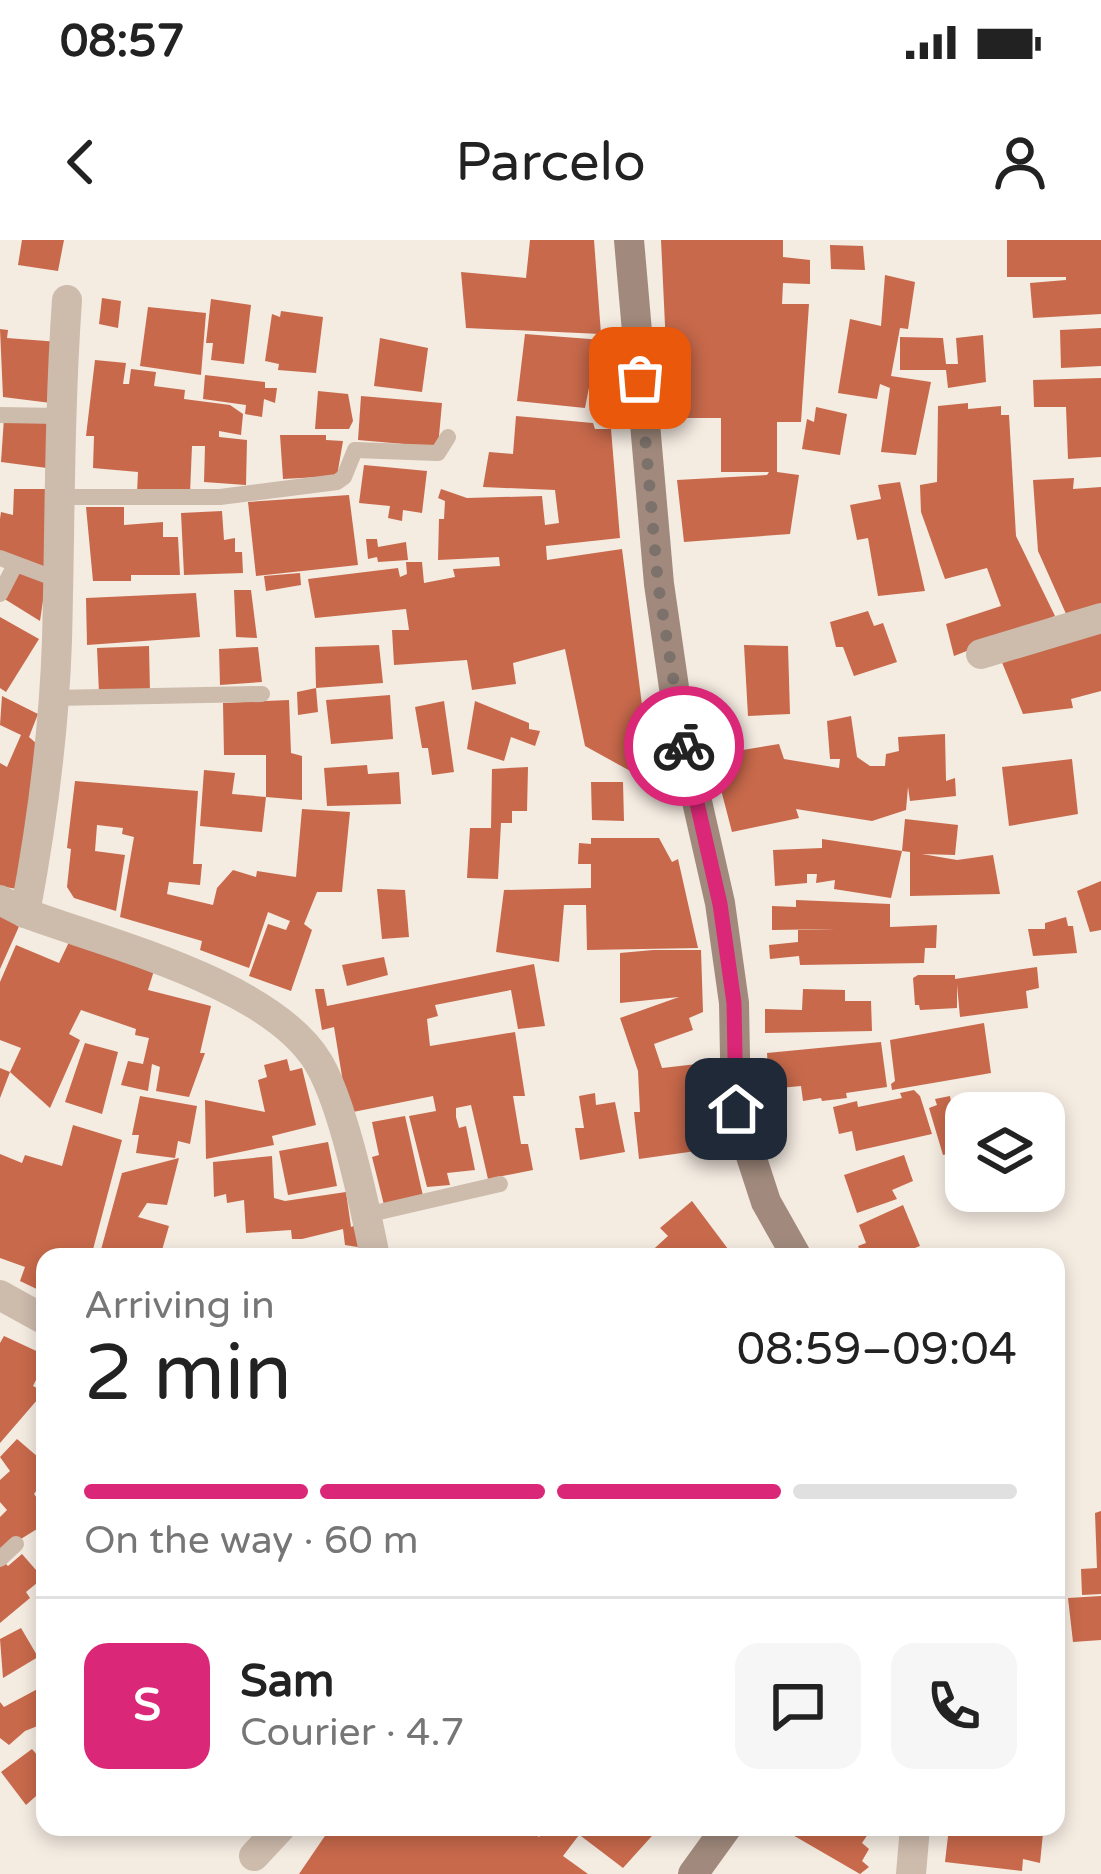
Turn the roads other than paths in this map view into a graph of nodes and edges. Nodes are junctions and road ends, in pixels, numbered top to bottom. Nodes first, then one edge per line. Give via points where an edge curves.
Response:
1 (628, 240) edge
2 (67, 300) dead end
3 (0, 415) edge
4 (59, 416) junction
5 (448, 436) dead end
6 (60, 496) junction
7 (8, 561) edge
8 (56, 579) junction
9 (0, 594) edge
10 (1101, 618) edge
11 (981, 654) dead end
12 (262, 694) dead end
13 (52, 698) junction
14 (13, 906) edge
15 (500, 1184) dead end
16 (366, 1214) junction
17 (373, 1248) edge
18 (792, 1248) edge
19 (0, 1295) edge
20 (36, 1315) edge
21 (16, 1544) dead end
22 (0, 1558) edge
23 (273, 1836) edge
24 (720, 1836) edge
25 (914, 1836) edge
26 (254, 1856) dead end
27 (693, 1874) edge
28 (910, 1874) edge

1 - 18 main road via 658,584 720,904 734,1003 736,1109 766,1202
2 - 4 street
3 - 4 lane
4 - 6 street
5 - 6 lane via 438,454 352,451 337,482 220,497
6 - 8 street
7 - 8 lane
7 - 9 lane
8 - 13 street
10 - 11 street
12 - 13 lane
13 - 14 street via 47,781
14 - 16 street via 225,986 280,1020 318,1061
15 - 16 lane
16 - 17 street
19 - 20 street
21 - 22 lane
23 - 26 street
24 - 27 main road
25 - 28 street

